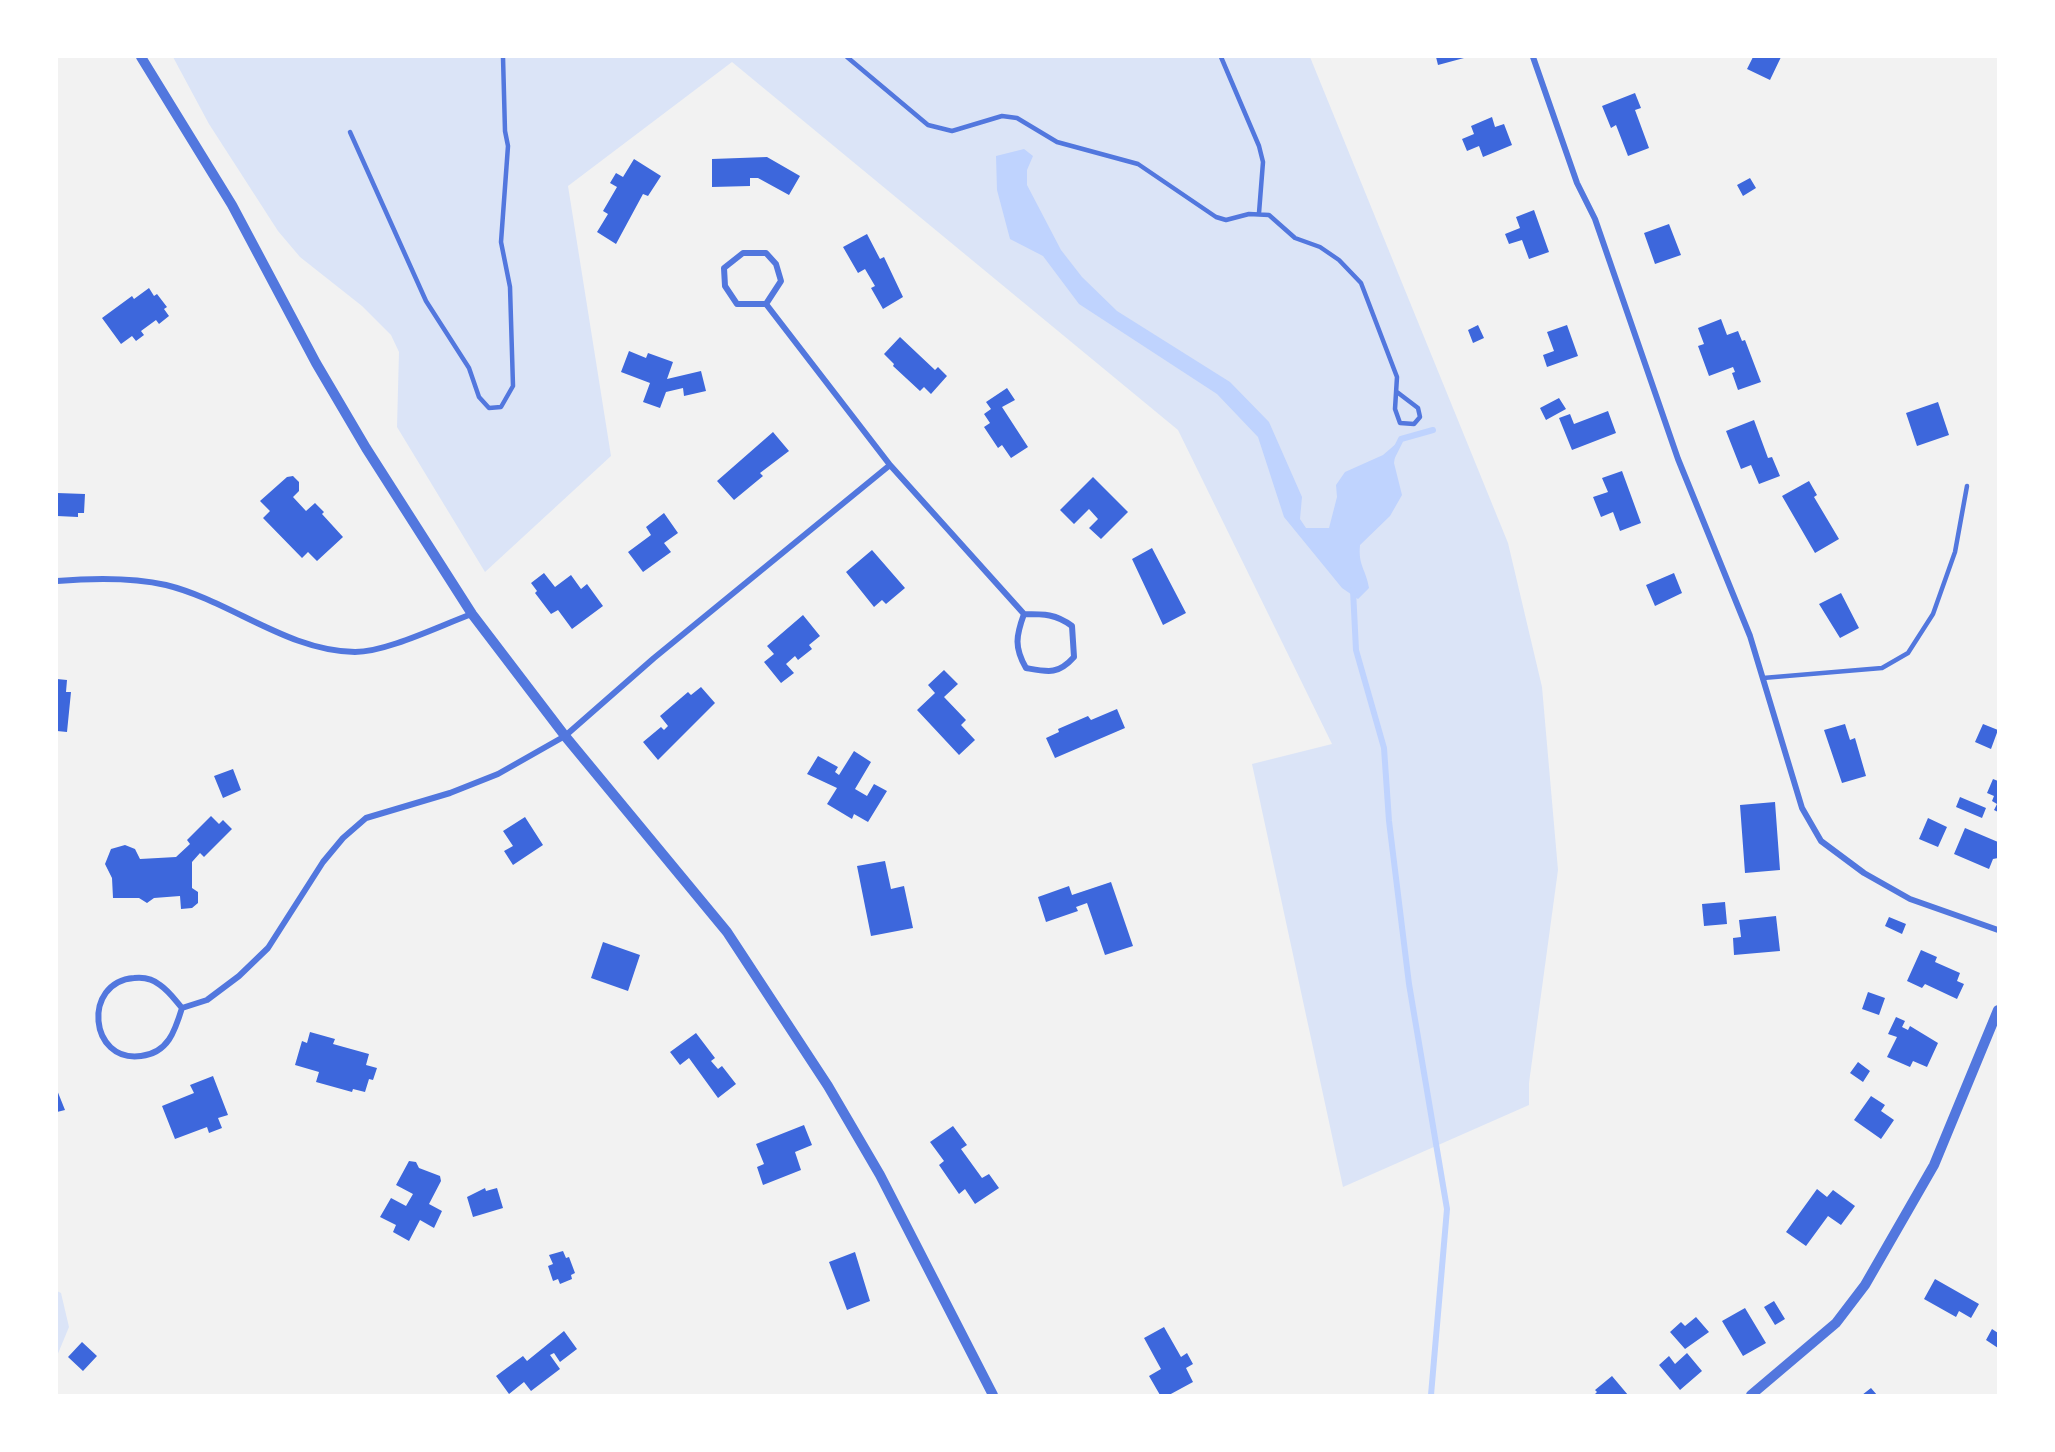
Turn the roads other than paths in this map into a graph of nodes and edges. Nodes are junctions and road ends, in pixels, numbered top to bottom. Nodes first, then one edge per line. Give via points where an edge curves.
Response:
1 (141, 57) edge
2 (503, 57) edge
3 (848, 57) edge
4 (1221, 57) edge
5 (1533, 57) edge
6 (350, 132) dead end
7 (1259, 213) junction
8 (766, 304) junction
9 (1396, 392) junction
10 (890, 465) junction
11 (1967, 486) dead end
12 (57, 581) edge
13 (472, 614) junction
14 (1024, 614) junction
15 (1763, 678) junction
16 (565, 736) junction
17 (1998, 930) edge
18 (182, 1008) junction
19 (1998, 1010) edge
20 (993, 1395) edge
21 (1751, 1395) edge

1 - 13 street via 232,205 355,429
2 - 6 lane via 508,146 501,242 510,287 513,386 501,407 489,408 479,396 469,368 430,309
3 - 7 lane via 928,125 952,131 1002,116 1017,118 1057,142 1138,164 1216,218 1226,220
4 - 7 lane via 1263,162
5 - 15 street via 1577,183 1595,219 1678,459 1750,636
7 - 9 lane via 1269,215 1295,238 1320,247 1355,274 1396,377
8 - 8 street via 737,304 725,286 724,268 743,253 766,253 776,264 781,281
8 - 10 street
9 - 9 lane via 1395,410 1400,423 1414,424 1420,417 1418,408
10 - 14 street
10 - 16 street
11 - 15 lane via 1955,552 1933,614 1908,653 1882,668
12 - 13 street via 127,579 167,585 307,644 355,652 380,648
13 - 16 street
14 - 14 street via 1016,634 1016,652 1026,668 1048,672 1065,668 1074,657 1072,626 1047,614
15 - 17 street via 1802,808 1821,841 1864,873 1910,899
16 - 18 street via 498,774 366,818 323,862 268,948 240,976 207,1000
16 - 20 street via 727,932 828,1086 880,1175
18 - 18 street via 159,983 142,977 125,979 110,987 99,1002 96,1020 101,1037 115,1051 132,1057 153,1055 166,1045
19 - 21 street via 1934,1165 1865,1285 1836,1323

